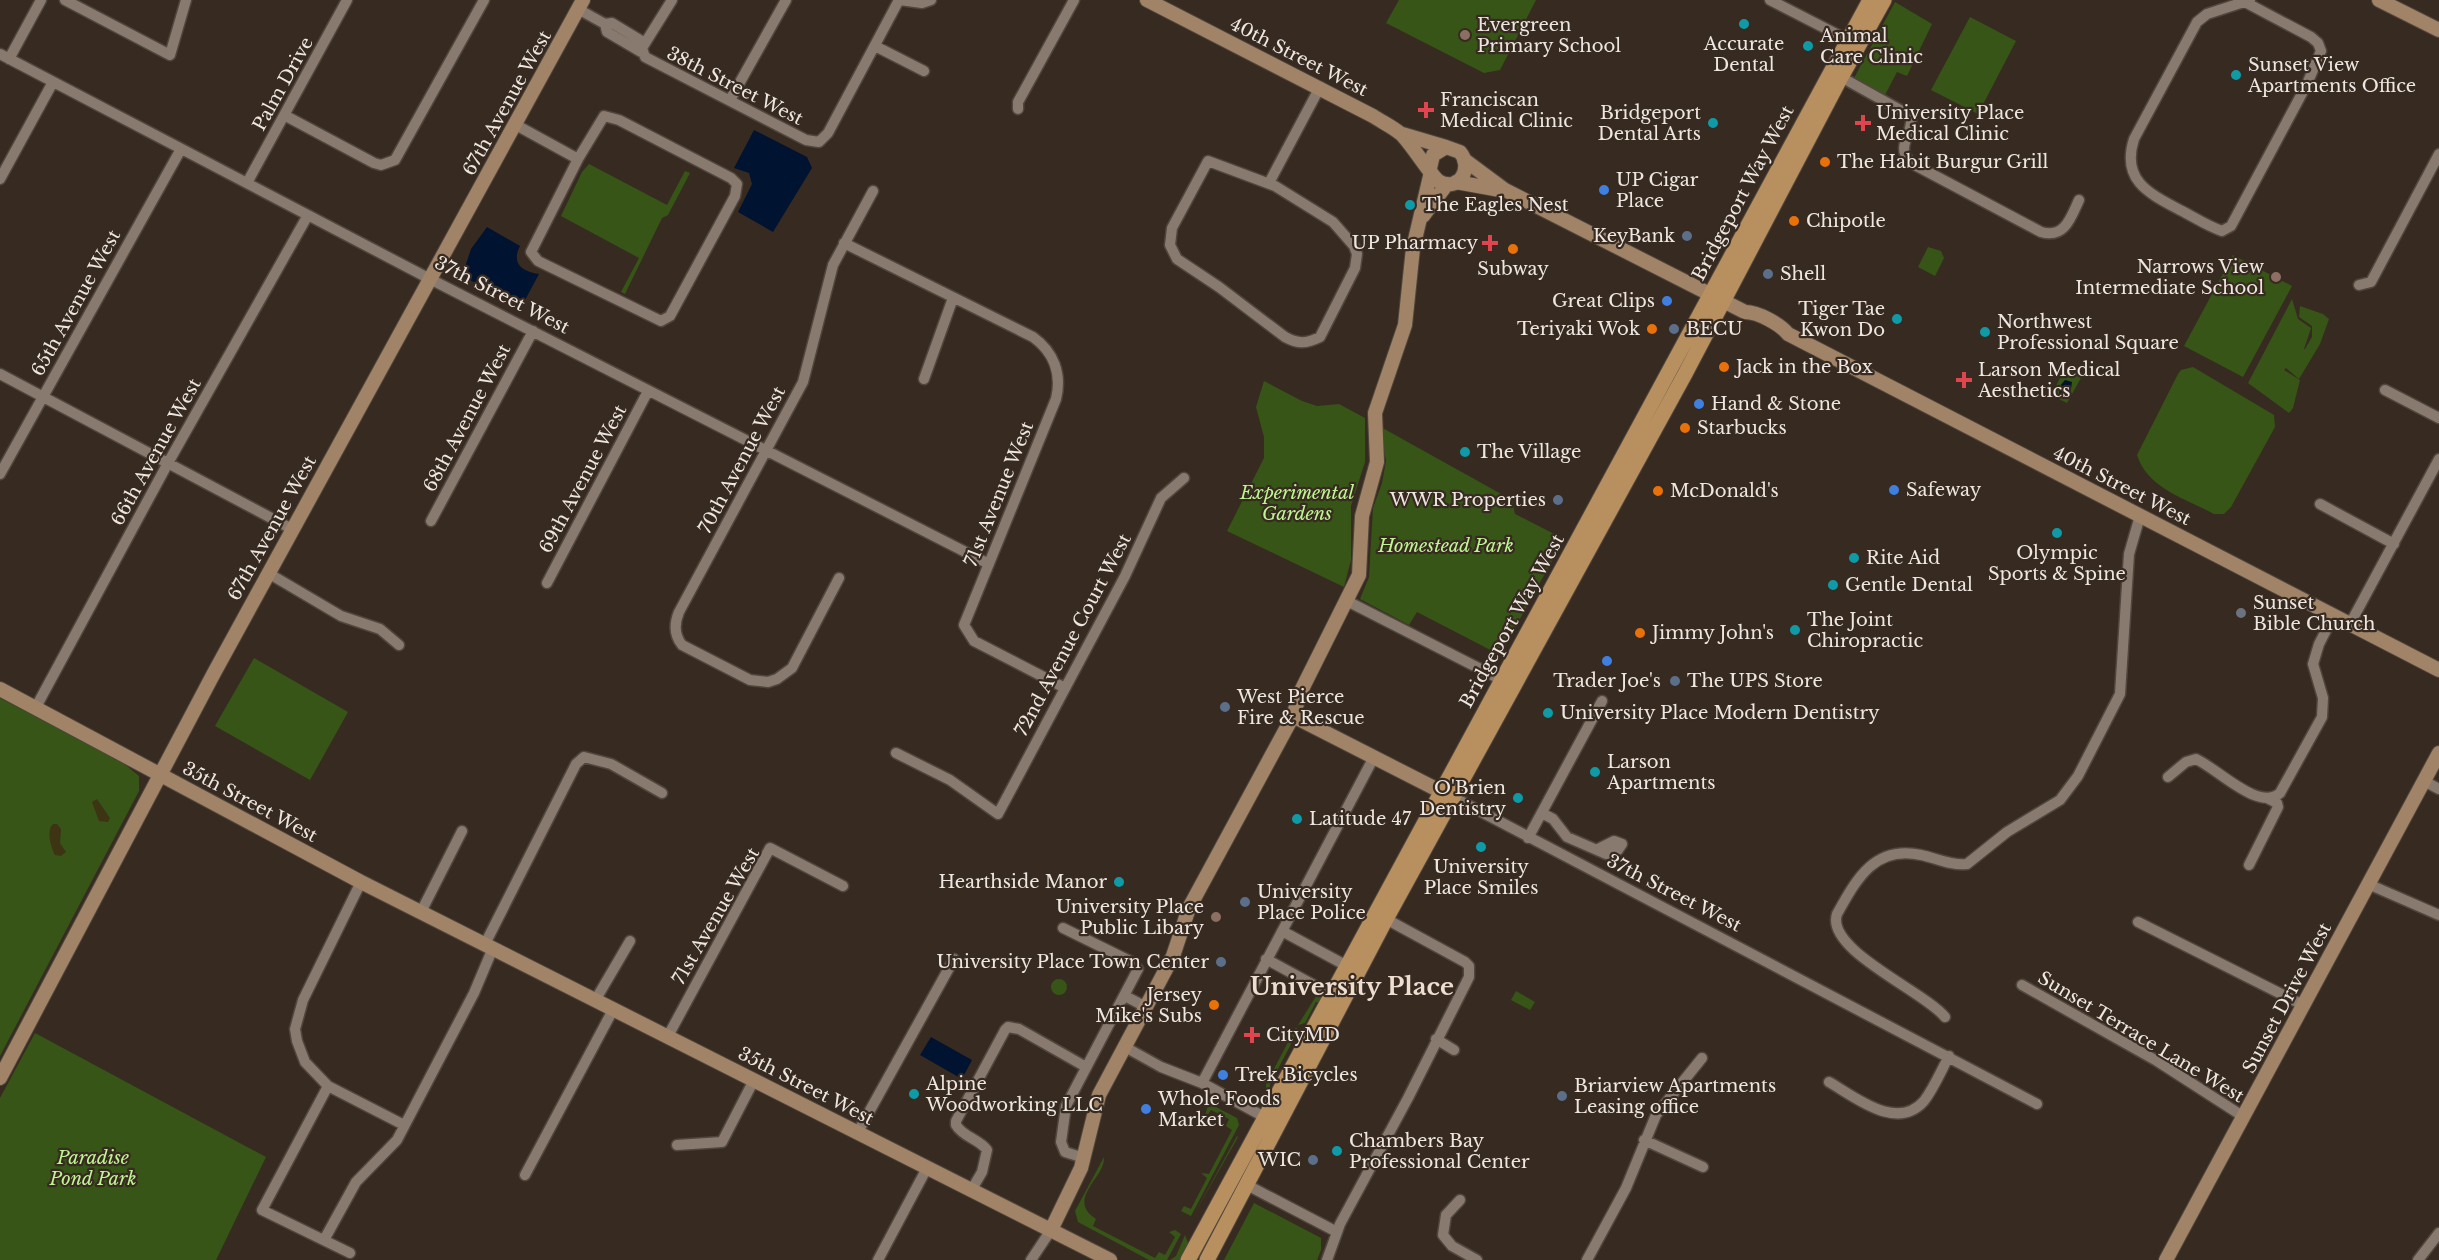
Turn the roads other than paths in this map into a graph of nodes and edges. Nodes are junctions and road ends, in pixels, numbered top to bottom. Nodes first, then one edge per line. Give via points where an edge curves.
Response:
1 (41, 0) edge
2 (65, 0) edge
3 (186, 0) edge
4 (347, 0) edge
5 (484, 0) edge
6 (672, 0) edge
7 (786, 0) edge
8 (900, 0) edge
9 (931, 0) edge
10 (1074, 0) edge
11 (1147, 0) edge
12 (1770, 0) edge
13 (1870, 0) edge
14 (1884, 0) edge
15 (2379, 0) edge
16 (2248, 1) edge
17 (581, 4) edge
18 (2439, 30) edge
19 (1848, 40) junction
20 (875, 46) junction
21 (643, 47) junction
22 (4, 56) edge
23 (924, 71) dead end
24 (1841, 77) junction
25 (53, 82) junction
26 (1320, 87) junction
27 (730, 100) junction
28 (1018, 109) dead end
29 (284, 115) junction
30 (516, 125) junction
31 (1401, 134) junction
32 (1446, 147) junction
33 (181, 149) junction
34 (2439, 154) edge
35 (578, 159) junction
36 (1466, 161) junction
37 (1430, 170) junction
38 (0, 179) edge
39 (247, 183) junction
40 (1269, 183) junction
41 (1451, 183) junction
42 (1505, 190) junction
43 (873, 191) dead end
44 (2079, 200) dead end
45 (308, 215) junction
46 (1422, 218) junction
47 (844, 243) junction
48 (430, 279) junction
49 (2359, 285) dead end
50 (953, 298) junction
51 (1718, 298) junction
52 (533, 331) junction
53 (0, 374) edge
54 (924, 379) dead end
55 (2385, 390) dead end
56 (648, 391) junction
57 (43, 397) junction
58 (2439, 418) edge
59 (767, 449) junction
60 (2439, 459) edge
61 (168, 463) junction
62 (0, 474) edge
63 (1184, 478) dead end
64 (2320, 504) dead end
65 (2140, 516) junction
66 (431, 521) dead end
67 (292, 530) junction
68 (2394, 544) junction
69 (989, 564) junction
70 (268, 573) junction
71 (839, 578) dead end
72 (547, 583) dead end
73 (1347, 602) junction
74 (2334, 615) junction
75 (2350, 624) junction
76 (399, 645) dead end
77 (2439, 670) edge
78 (1502, 680) junction
79 (1065, 688) junction
80 (0, 689) edge
81 (1602, 701) dead end
82 (36, 707) junction
83 (1293, 716) junction
84 (896, 753) dead end
85 (2439, 753) edge
86 (1374, 757) junction
87 (159, 775) junction
88 (2168, 777) dead end
89 (2424, 781) junction
90 (2439, 789) edge
91 (662, 793) dead end
92 (1447, 795) junction
93 (2267, 798) junction
94 (1542, 813) junction
95 (462, 831) dead end
96 (1528, 838) junction
97 (1598, 849) dead end
98 (2249, 865) dead end
99 (361, 882) junction
100 (2368, 884) junction
101 (843, 886) dead end
102 (421, 912) junction
103 (2439, 915) edge
104 (1386, 919) junction
105 (2138, 922) dead end
106 (1063, 928) dead end
107 (1282, 931) junction
108 (630, 940) dead end
109 (489, 946) junction
110 (954, 959) dead end
111 (1266, 959) junction
112 (1347, 966) junction
113 (2022, 985) dead end
114 (1332, 995) junction
115 (1125, 996) junction
116 (597, 999) junction
117 (2304, 1005) junction
118 (1146, 1007) junction
119 (614, 1008) junction
120 (1945, 1017) dead end
121 (668, 1036) junction
122 (1436, 1039) junction
123 (1125, 1047) junction
124 (1454, 1050) dead end
125 (1949, 1056) junction
126 (1702, 1058) dead end
127 (1086, 1067) junction
128 (0, 1078) edge
129 (754, 1080) junction
130 (1829, 1082) dead end
131 (1202, 1083) junction
132 (328, 1086) junction
133 (2037, 1104) dead end
134 (2244, 1117) junction
135 (1272, 1121) junction
136 (404, 1125) junction
137 (858, 1132) junction
138 (1644, 1140) junction
139 (677, 1144) dead end
140 (1084, 1158) junction
141 (1703, 1167) dead end
142 (927, 1168) junction
143 (525, 1175) dead end
144 (1247, 1185) junction
145 (972, 1189) junction
146 (1460, 1200) dead end
147 (1051, 1230) junction
148 (1337, 1232) junction
149 (2439, 1233) edge
150 (324, 1240) junction
151 (350, 1253) dead end
152 (878, 1260) edge
153 (1031, 1260) edge
154 (1110, 1260) edge
155 (1188, 1260) edge
156 (1207, 1260) edge
157 (1327, 1260) edge
158 (1477, 1260) edge
159 (1587, 1260) edge
160 (2166, 1260) edge
161 (2418, 1260) edge

1 - 22 street
2 - 3 street via 170,55
4 - 29 street, Palm Drive
5 - 29 street via 395,160 374,163
6 - 21 street
7 - 27 street
8 - 9 street
8 - 20 street
10 - 28 street via 1018,102
11 - 26 street, 40th Street West
12 - 19 street
13 - 19 main road, Bridgeport Way West
14 - 24 main road, Bridgeport Way West
15 - 18 street
16 - 16 street via 2207,14 2197,22 2131,149 2134,175 2145,189 2222,231 2231,226 2320,54 2314,39
17 - 21 street, 38th Street West via 604,24 612,22
17 - 30 street, 67th Avenue West
19 - 51 main road, Bridgeport Way West
20 - 23 street
20 - 27 street, 38th Street West via 828,133 819,142 806,140
21 - 27 street, 38th Street West via 648,60
22 - 25 street, 37th Street West
24 - 44 street via 1911,116 1903,147 1911,163 2031,226 2049,234 2059,232
24 - 51 main road, Bridgeport Way West
25 - 33 street, 37th Street West
25 - 38 street
26 - 31 street, 40th Street West
26 - 40 street
29 - 39 street, Palm Drive
30 - 35 street
30 - 48 street, 67th Avenue West
31 - 32 street, 40th Street West
31 - 37 street, 40th Street West
32 - 36 street via 1460,152
32 - 37 street via 1433,155
33 - 39 street, 37th Street West
33 - 57 street, 65th Avenue West
34 - 49 street via 2371,282
35 - 35 street via 599,121 609,116 736,182 735,196 665,320 656,321 533,257 532,247
36 - 41 street via 1463,176
36 - 42 street, 40th Street West
37 - 41 street via 1437,180
37 - 46 street
39 - 45 street, 37th Street West
40 - 40 street via 1208,161 1172,228 1170,245 1183,265 1273,329 1297,343 1311,341 1325,331 1356,268 1357,254 1333,222
41 - 42 street, 40th Street West
41 - 46 street
42 - 51 street, 40th Street West
43 - 47 street, 70th Avenue West
45 - 48 street, 37th Street West
45 - 61 street, 66th Avenue West
46 - 73 street via 1412,258 1405,325 1375,413 1377,462 1362,516 1359,575
47 - 50 street
47 - 59 street, 70th Avenue West via 828,278 803,382
48 - 52 street, 37th Street West
48 - 67 street, 67th Avenue West
50 - 54 street
50 - 69 street, 71st Avenue West via 1040,342 1051,355 1058,374 1056,399
51 - 65 street, 40th Street West via 1783,328
51 - 78 main road, Bridgeport Way West
51 - 92 main road, Bridgeport Way West
52 - 56 street, 37th Street West
52 - 66 street, 68th Avenue West
53 - 57 street
55 - 58 street
56 - 59 street, 37th Street West
56 - 72 street, 69th Avenue West
57 - 61 street
57 - 62 street, 65th Avenue West
59 - 69 street, 37th Street West
59 - 71 street, 70th Avenue West via 679,612 675,626 682,645 750,680 777,679 792,668
60 - 68 street
61 - 67 street
61 - 82 street, 66th Avenue West
63 - 79 street, 72nd Avenue Court West via 1161,498 1125,576
64 - 68 street
65 - 74 street, 40th Street West
65 - 120 street via 2129,554 2120,694 2066,793 2049,809 2007,832 1967,864 1903,852 1890,854 1864,873 1838,914 1838,930 1856,953 1928,999
67 - 70 street, 67th Avenue West
68 - 75 street
69 - 79 street, 71st Avenue West via 964,625 974,641
70 - 76 street via 341,616 380,629
70 - 87 street, 67th Avenue West
73 - 78 street
73 - 83 street
74 - 75 street, 40th Street West
74 - 93 street via 2313,664 2323,698 2322,717 2280,793
75 - 77 street, 40th Street West
78 - 92 main road, Bridgeport Way West
79 - 84 street, 72nd Avenue Court West via 998,814 950,780
80 - 82 street, 35th Street West
81 - 94 street
82 - 87 street, 35th Street West
83 - 86 street, 37th Street West
83 - 118 street via 1189,908 1173,956
85 - 89 street, Sunset Drive West
86 - 92 street, 37th Street West
86 - 107 street
87 - 99 street, 35th Street West
87 - 128 street, 67th Avenue West
88 - 93 street via 2196,759 2256,797
89 - 90 street
89 - 100 street, Sunset Drive West
91 - 109 street via 611,764 584,757 576,764
92 - 96 street, 37th Street West
92 - 104 main road, Bridgeport Way West
92 - 112 main road, Bridgeport Way West
93 - 98 street via 2278,807
94 - 96 street
94 - 97 street via 1556,822 1567,837
95 - 102 street
96 - 125 street, 37th Street West
99 - 102 street, 35th Street West
99 - 132 street via 303,1000 295,1029 305,1062
100 - 103 street
100 - 117 street, Sunset Drive West
101 - 121 street, 71st Avenue West via 770,848
102 - 109 street, 35th Street West
104 - 122 street via 1469,966 1469,977
104 - 135 main road, Bridgeport Way West
105 - 117 street
106 - 115 street via 1136,964 1138,972
107 - 111 street
107 - 112 street
108 - 116 street
109 - 116 street, 35th Street West
109 - 136 street via 474,993
110 - 137 street
111 - 114 street
111 - 131 street
112 - 114 main road, Bridgeport Way West
113 - 134 street, Sunset Terrace Lane West via 2157,1061
114 - 135 main road, Bridgeport Way West
115 - 118 street
115 - 127 street
116 - 119 street, 35th Street West
117 - 134 street, Sunset Drive West
118 - 123 street
119 - 121 street, 35th Street West
119 - 143 street
121 - 129 street, 35th Street West
122 - 124 street
122 - 148 street
123 - 131 street
123 - 140 street via 1094,1107
125 - 130 street via 1924,1101 1906,1113 1881,1111
125 - 133 street, 37th Street West
126 - 138 street via 1660,1108
127 - 140 street via 1066,1106 1061,1142 1065,1152
127 - 145 street via 1008,1027 956,1121 957,1128 987,1150 982,1172
129 - 137 street, 35th Street West
129 - 139 street via 722,1142
131 - 135 street
132 - 136 street
132 - 150 street via 262,1210
134 - 160 street, Sunset Drive West
135 - 144 main road, Bridgeport Way West
135 - 155 main road, Bridgeport Way West
136 - 150 street via 398,1140 356,1182
137 - 142 street, 35th Street West
138 - 141 street
138 - 159 street via 1626,1188
140 - 147 street
142 - 145 street, 35th Street West
142 - 152 street
144 - 148 street
144 - 156 main road, Bridgeport Way West
145 - 147 street, 35th Street West
146 - 158 street via 1446,1215 1443,1235 1452,1246
147 - 153 street
147 - 154 street, 35th Street West
148 - 157 street
149 - 161 street
150 - 151 street

